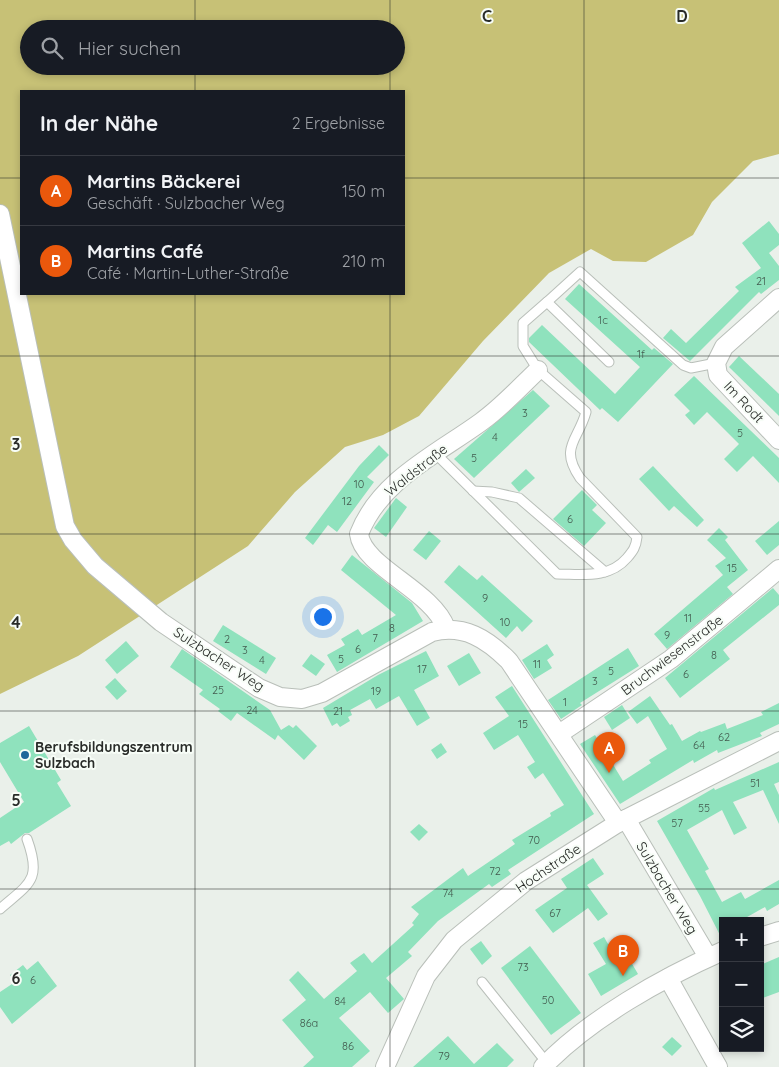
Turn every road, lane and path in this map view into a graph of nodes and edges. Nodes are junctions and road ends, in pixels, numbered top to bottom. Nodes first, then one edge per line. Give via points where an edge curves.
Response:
1 (0, 214) edge
2 (779, 298) edge
3 (547, 302) junction
4 (609, 362) dead end
5 (716, 364) junction
6 (538, 370) junction
7 (779, 440) edge
8 (435, 453) junction
9 (473, 491) junction
10 (779, 569) edge
11 (605, 572) junction
12 (446, 628) junction
13 (559, 734) junction
14 (779, 741) edge
15 (622, 821) junction
16 (27, 839) dead end
17 (0, 909) edge
18 (779, 931) edge
19 (764, 936) edge
20 (716, 954) edge
21 (668, 978) junction
22 (482, 982) dead end
23 (545, 1065) edge
24 (386, 1067) edge
25 (718, 1067) edge

1 - 12 street, Sulzbacher Weg via 65,526 95,566 161,622 259,688 280,698 302,700 322,694 432,632
2 - 5 street via 724,347
3 - 4 lane
3 - 5 lane via 580,272 683,365 691,368
3 - 6 lane via 524,323 523,346
5 - 7 street, Im Rodt via 718,375
6 - 8 street, Waldstraße via 483,420
6 - 11 lane via 586,412 581,430 572,440 570,456 573,468 637,537 636,546 626,560 614,570
8 - 9 lane
8 - 12 street, Waldstraße via 392,486 377,502 359,534 365,550 431,604
9 - 11 lane via 519,498
9 - 11 lane via 557,574
10 - 13 street, Bruchwiesenstraße via 671,659
12 - 13 street, Sulzbacher Weg via 461,630 494,646 509,661
13 - 15 street, Sulzbacher Weg
14 - 15 street, Hochstraße
15 - 20 street, Sulzbacher Weg
15 - 24 street, Hochstraße via 526,881 454,940 426,976
16 - 17 lane via 33,856 33,877
18 - 19 street
20 - 21 street
21 - 23 street via 624,1003
21 - 25 street
22 - 23 lane

